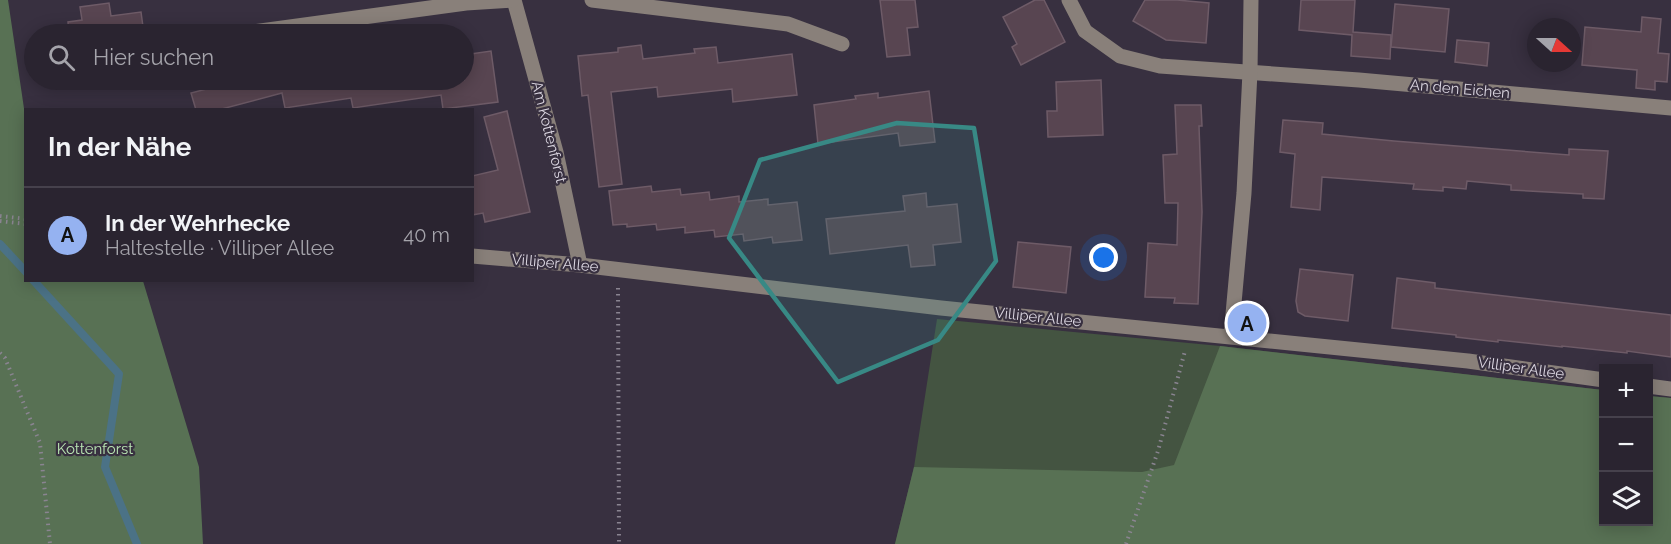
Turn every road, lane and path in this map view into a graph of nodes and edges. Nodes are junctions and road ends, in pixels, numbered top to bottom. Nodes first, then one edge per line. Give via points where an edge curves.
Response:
1 (514, 0) edge
2 (592, 0) edge
3 (1069, 0) edge
4 (1251, 0) edge
5 (312, 24) edge
6 (842, 44) dead end
7 (1250, 72) junction
8 (1671, 108) edge
9 (0, 216) edge
10 (24, 219) edge
11 (0, 221) edge
12 (24, 224) edge
13 (474, 256) edge
14 (579, 265) junction
15 (617, 270) junction
16 (1190, 333) junction
17 (1231, 336) junction
18 (0, 353) edge
19 (1599, 379) edge
20 (1653, 387) edge
21 (1671, 389) edge
22 (50, 544) edge
23 (619, 544) edge
24 (1126, 544) edge

1 - 5 street, Am Kottenforst
1 - 14 street, Am Kottenforst via 556,152
2 - 6 street via 788,24
3 - 7 street, An den Eichen via 1085,31 1120,56 1160,66
4 - 7 street
7 - 8 street, An den Eichen
7 - 17 street
9 - 10 path
11 - 12 path
13 - 14 street, Villiper Allee
14 - 15 street, Villiper Allee
15 - 16 street, Villiper Allee
15 - 23 path
16 - 17 street, Villiper Allee
16 - 24 path via 1158,452
17 - 19 street, Villiper Allee
18 - 22 path via 40,443
20 - 21 street

